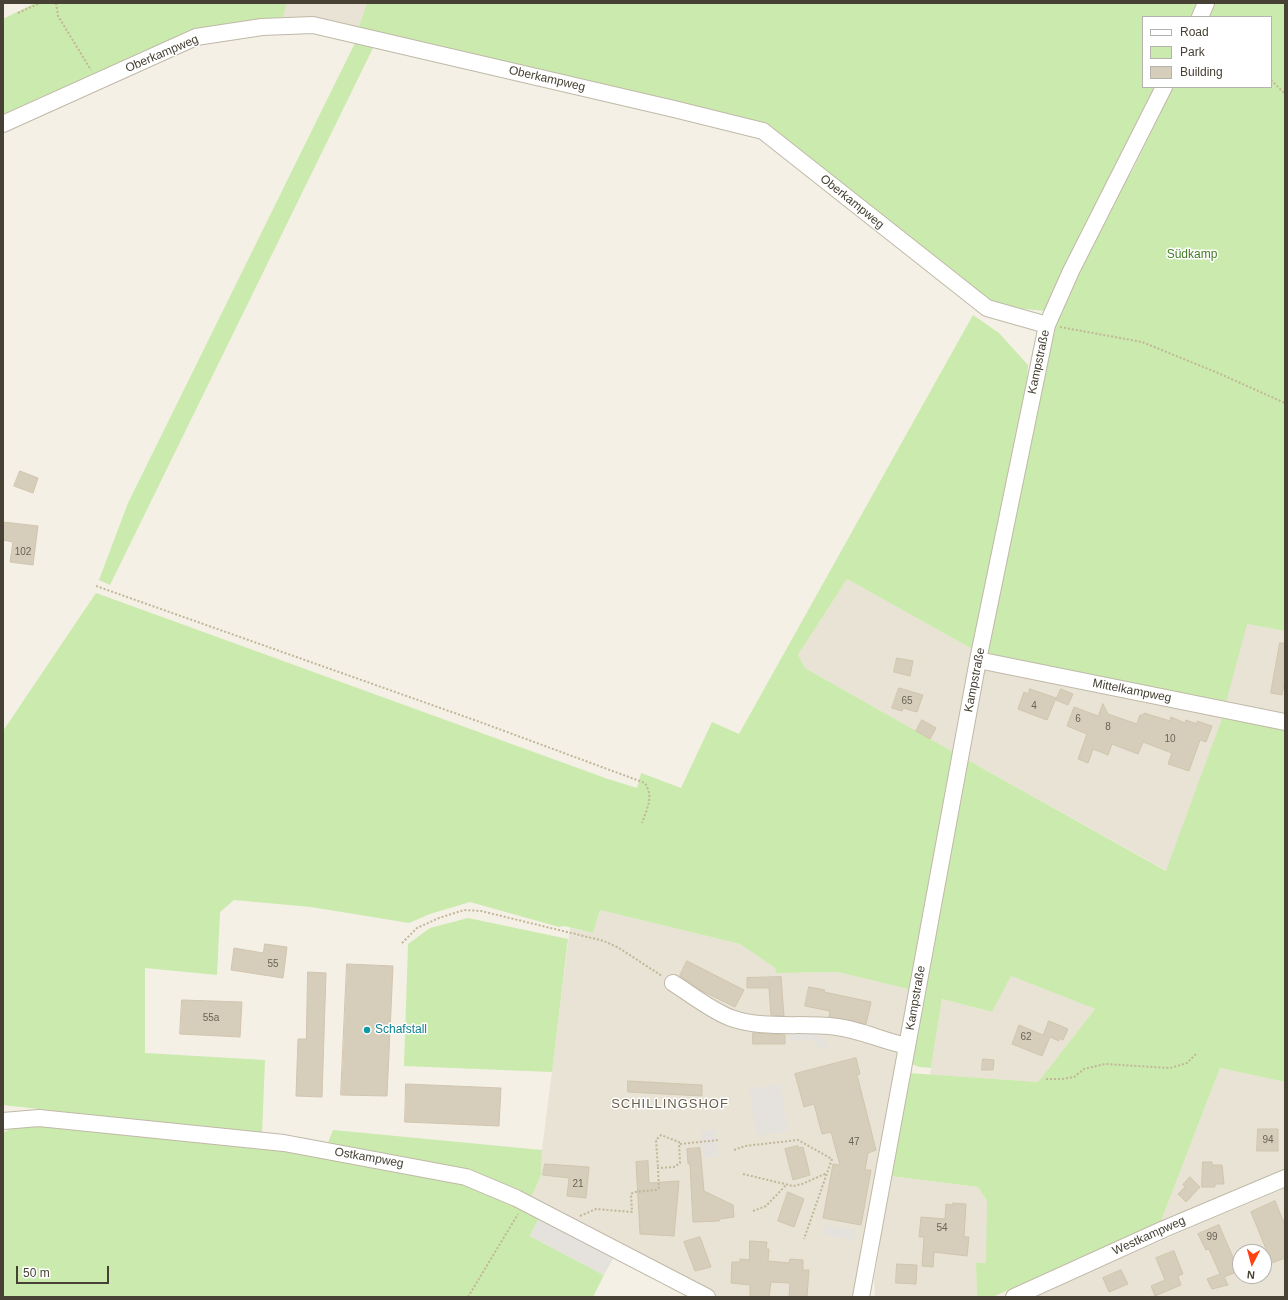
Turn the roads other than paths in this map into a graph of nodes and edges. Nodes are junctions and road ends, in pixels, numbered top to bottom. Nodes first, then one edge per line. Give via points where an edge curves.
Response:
1 (1206, 3) edge
2 (1200, 16) edge
3 (1163, 88) edge
4 (3, 124) edge
5 (1047, 325) junction
6 (978, 660) junction
7 (1285, 722) edge
8 (673, 983) road end
9 (907, 1046) junction
10 (3, 1121) edge
11 (1285, 1178) edge
12 (707, 1297) edge
13 (861, 1297) edge
14 (1014, 1297) edge

1 - 2 street
3 - 5 street, Kampstraße via 1071,271
4 - 5 street, Oberkampweg via 196,37 262,27 313,25 762,131 987,308
5 - 6 street, Kampstraße
6 - 7 street, Mittelkampweg
6 - 9 street, Kampstraße
8 - 9 street via 730,1018 748,1023 836,1026
9 - 13 street, Kampstraße
10 - 12 street, Ostkampweg via 38,1118 69,1120 284,1143 466,1177 525,1203
11 - 14 street, Westkampweg

